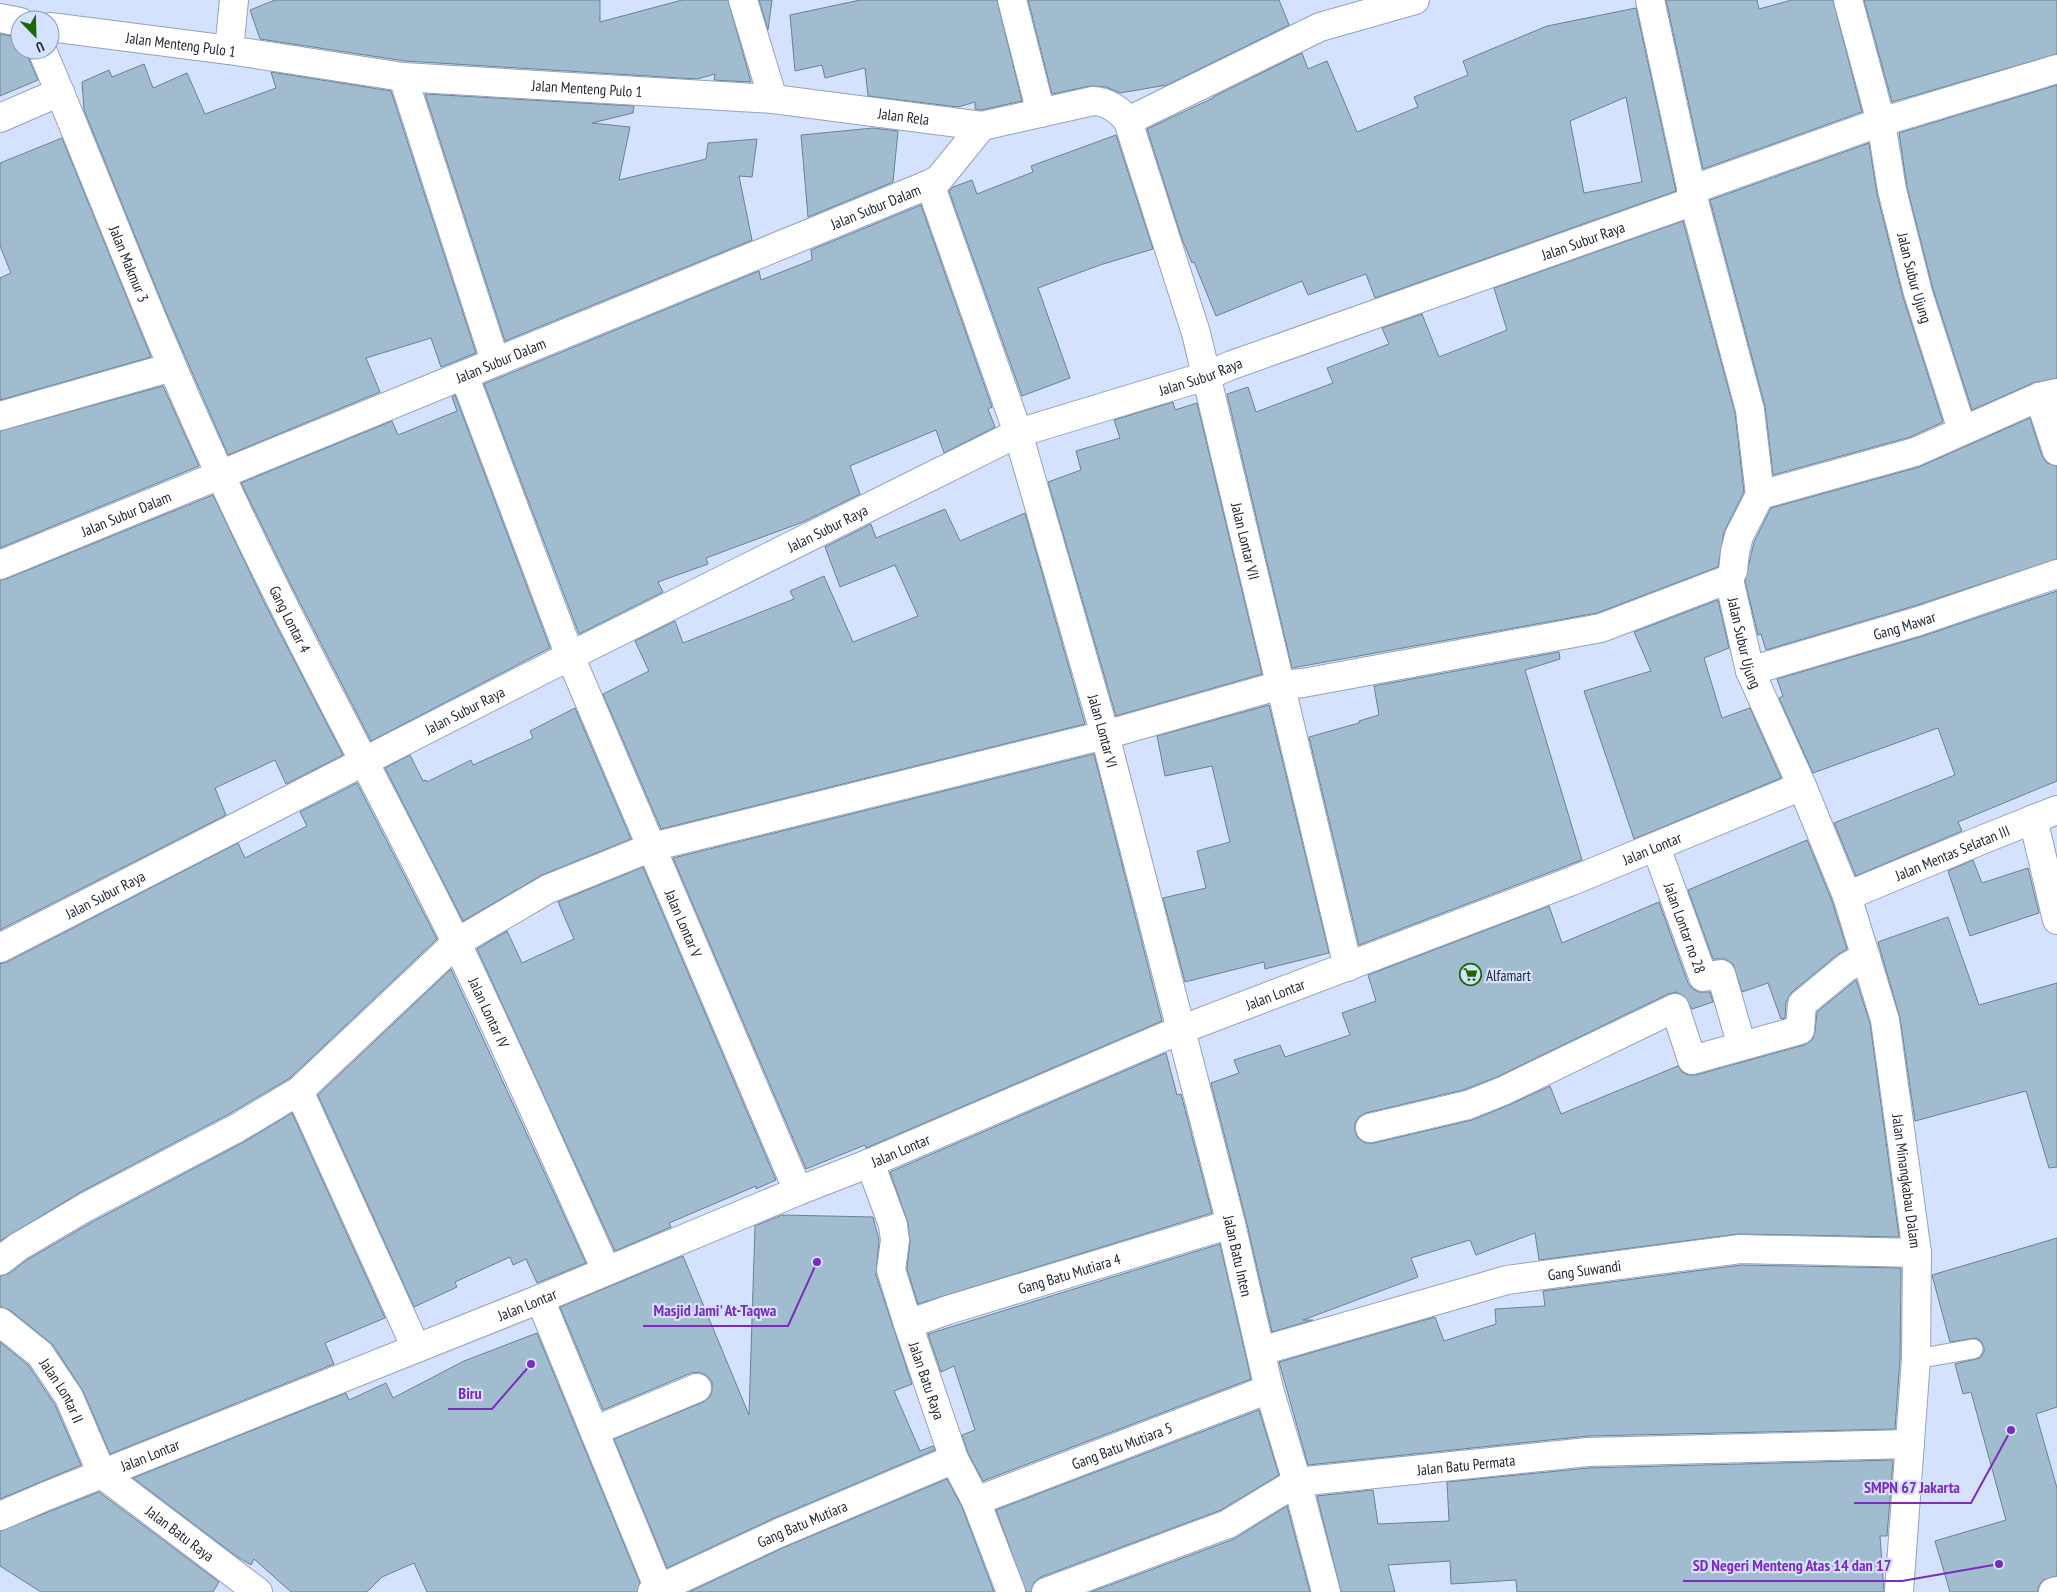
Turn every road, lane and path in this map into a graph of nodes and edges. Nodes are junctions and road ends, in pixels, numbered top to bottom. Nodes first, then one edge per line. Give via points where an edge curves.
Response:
1 (234, 0) edge
2 (743, 0) edge
3 (1012, 0) edge
4 (1415, 0) edge
5 (1650, 0) edge
6 (1848, 0) edge
7 (60, 28) edge
8 (228, 50) junction
9 (46, 60) edge
10 (2057, 69) edge
11 (403, 77) junction
12 (60, 92) junction
13 (773, 99) junction
14 (1041, 113) junction
15 (1118, 113) junction
16 (0, 118) edge
17 (1881, 122) junction
18 (982, 126) junction
19 (941, 174) junction
20 (1692, 196) junction
21 (495, 361) junction
22 (172, 367) junction
23 (464, 375) junction
24 (1206, 376) junction
25 (2048, 395) edge
26 (0, 416) edge
27 (1962, 430) junction
28 (1018, 433) junction
29 (2057, 451) edge
30 (220, 476) junction
31 (1760, 495) junction
32 (0, 565) edge
33 (2057, 574) edge
34 (1729, 579) junction
35 (570, 656) junction
36 (1750, 671) junction
37 (1281, 685) junction
38 (1105, 735) junction
39 (362, 762) junction
40 (1802, 786) junction
41 (2045, 815) edge
42 (652, 847) junction
43 (1656, 847) junction
44 (1847, 896) junction
45 (2057, 920) edge
46 (456, 943) junction
47 (0, 948) edge
48 (1866, 957) junction
49 (1348, 967) junction
50 (1180, 1030) junction
51 (1744, 1045) junction
52 (299, 1091) junction
53 (1370, 1128) dead end
54 (870, 1164) junction
55 (798, 1192) junction
56 (1231, 1224) junction
57 (1918, 1253) junction
58 (0, 1261) edge
59 (606, 1270) junction
60 (540, 1299) junction
61 (0, 1322) edge
62 (908, 1324) junction
63 (416, 1348) junction
64 (1973, 1349) dead end
65 (1261, 1351) junction
66 (1916, 1359) junction
67 (697, 1388) dead end
68 (1269, 1389) junction
69 (594, 1431) junction
70 (1910, 1444) junction
71 (954, 1459) junction
72 (102, 1474) junction
73 (1297, 1482) junction
74 (976, 1501) junction
75 (0, 1516) edge
76 (656, 1591) edge
77 (2057, 1591) edge
78 (258, 1592) edge
79 (1011, 1592) edge
80 (1046, 1592) edge
81 (1326, 1592) edge
82 (1899, 1592) edge
83 (2053, 1592) edge

1 - 8 street
2 - 13 street
3 - 14 street
4 - 15 street, Jalan Rela via 1320,27
5 - 20 street
6 - 17 street, Jalan Subur Ujung
7 - 8 street, Jalan Menteng Pulo 1
8 - 11 street, Jalan Menteng Pulo 1
9 - 12 street, Jalan Makmur 3
10 - 17 street
11 - 13 street, Jalan Menteng Pulo 1
11 - 21 street
12 - 16 street
12 - 22 street, Jalan Makmur 3
13 - 18 street, Jalan Rela
14 - 15 street, Jalan Rela via 1093,101
14 - 18 street, Jalan Rela
15 - 24 street, Jalan Lontar VII via 1196,333
17 - 20 street
17 - 27 street, Jalan Subur Ujung via 1892,190 1918,293
18 - 19 street, Jalan Subur Dalam
19 - 21 street, Jalan Subur Dalam
19 - 28 street, Jalan Lontar VI
20 - 24 street, Jalan Subur Raya
20 - 31 street via 1750,410
21 - 23 street, Jalan Subur Dalam
22 - 26 street
22 - 30 street, Jalan Makmur 3
23 - 30 street, Jalan Subur Dalam
23 - 35 street, Jalan Lontar V
24 - 28 street, Jalan Subur Raya
24 - 37 street, Jalan Lontar VII
25 - 27 street
25 - 29 street
27 - 31 street via 1915,452
28 - 35 street, Jalan Subur Raya
28 - 38 street, Jalan Lontar VI
30 - 32 street, Jalan Subur Dalam
30 - 39 street, Gang Lontar 4
31 - 34 street, Jalan Subur Ujung via 1739,536
33 - 36 street, Gang Mawar via 1918,621
34 - 36 street, Jalan Subur Ujung
34 - 37 street via 1601,628
35 - 39 street, Jalan Subur Raya
35 - 42 street, Jalan Lontar V
36 - 40 street, Jalan Subur Ujung
37 - 38 street
37 - 49 street, Jalan Lontar VII
38 - 42 street
38 - 50 street, Jalan Lontar VI
39 - 46 street, Jalan Lontar IV
39 - 47 street, Jalan Subur Raya
40 - 43 street, Jalan Lontar
40 - 44 street, Jalan Minangkabau Dalam
41 - 44 street, Jalan Mentas Selatan III
41 - 45 street
42 - 46 street via 548,889
42 - 55 street, Jalan Lontar V
43 - 49 street, Jalan Lontar
43 - 51 street, Jalan Lontar no 28 via 1704,977 1721,974
44 - 48 street, Jalan Minangkabau Dalam
46 - 52 street
46 - 59 street, Jalan Lontar IV
48 - 51 street via 1847,967 1802,1004 1800,1030
48 - 57 street, Jalan Minangkabau Dalam via 1884,1020
49 - 50 street, Jalan Lontar
50 - 54 street, Jalan Lontar
50 - 56 street, Jalan Batu Inten
51 - 53 street via 1692,1060 1675,1008 1468,1106
52 - 58 street via 237,1128 86,1207
52 - 63 street
54 - 55 street, Jalan Lontar
54 - 62 street, Jalan Batu Raya via 893,1225 895,1240 891,1270
55 - 59 street, Jalan Lontar
56 - 62 street, Gang Batu Mutiara 4
56 - 65 street, Jalan Batu Inten
57 - 65 street, Gang Suwandi via 1740,1248 1507,1280
57 - 66 street, Jalan Minangkabau Dalam
59 - 60 street, Jalan Lontar
60 - 63 street, Jalan Lontar
60 - 69 street
61 - 72 street, Jalan Lontar II via 40,1354 69,1398
62 - 71 street, Jalan Batu Raya
63 - 72 street, Jalan Lontar
64 - 66 lane
65 - 68 street, Jalan Batu Inten
66 - 70 street, Jalan Minangkabau Dalam
67 - 69 street
68 - 73 street, Jalan Batu Inten
68 - 74 street, Gang Batu Mutiara 5
69 - 76 street
70 - 73 street, Jalan Batu Permata via 1588,1452
70 - 82 street, Jalan Minangkabau Dalam
71 - 74 street, Jalan Batu Raya
71 - 76 street, Gang Batu Mutiara via 779,1532
72 - 75 street, Jalan Lontar
72 - 78 street, Jalan Batu Raya
73 - 80 street, Jalan Batu Permata via 1228,1524
73 - 81 street, Jalan Batu Inten
74 - 79 street, Jalan Batu Raya
77 - 83 street

